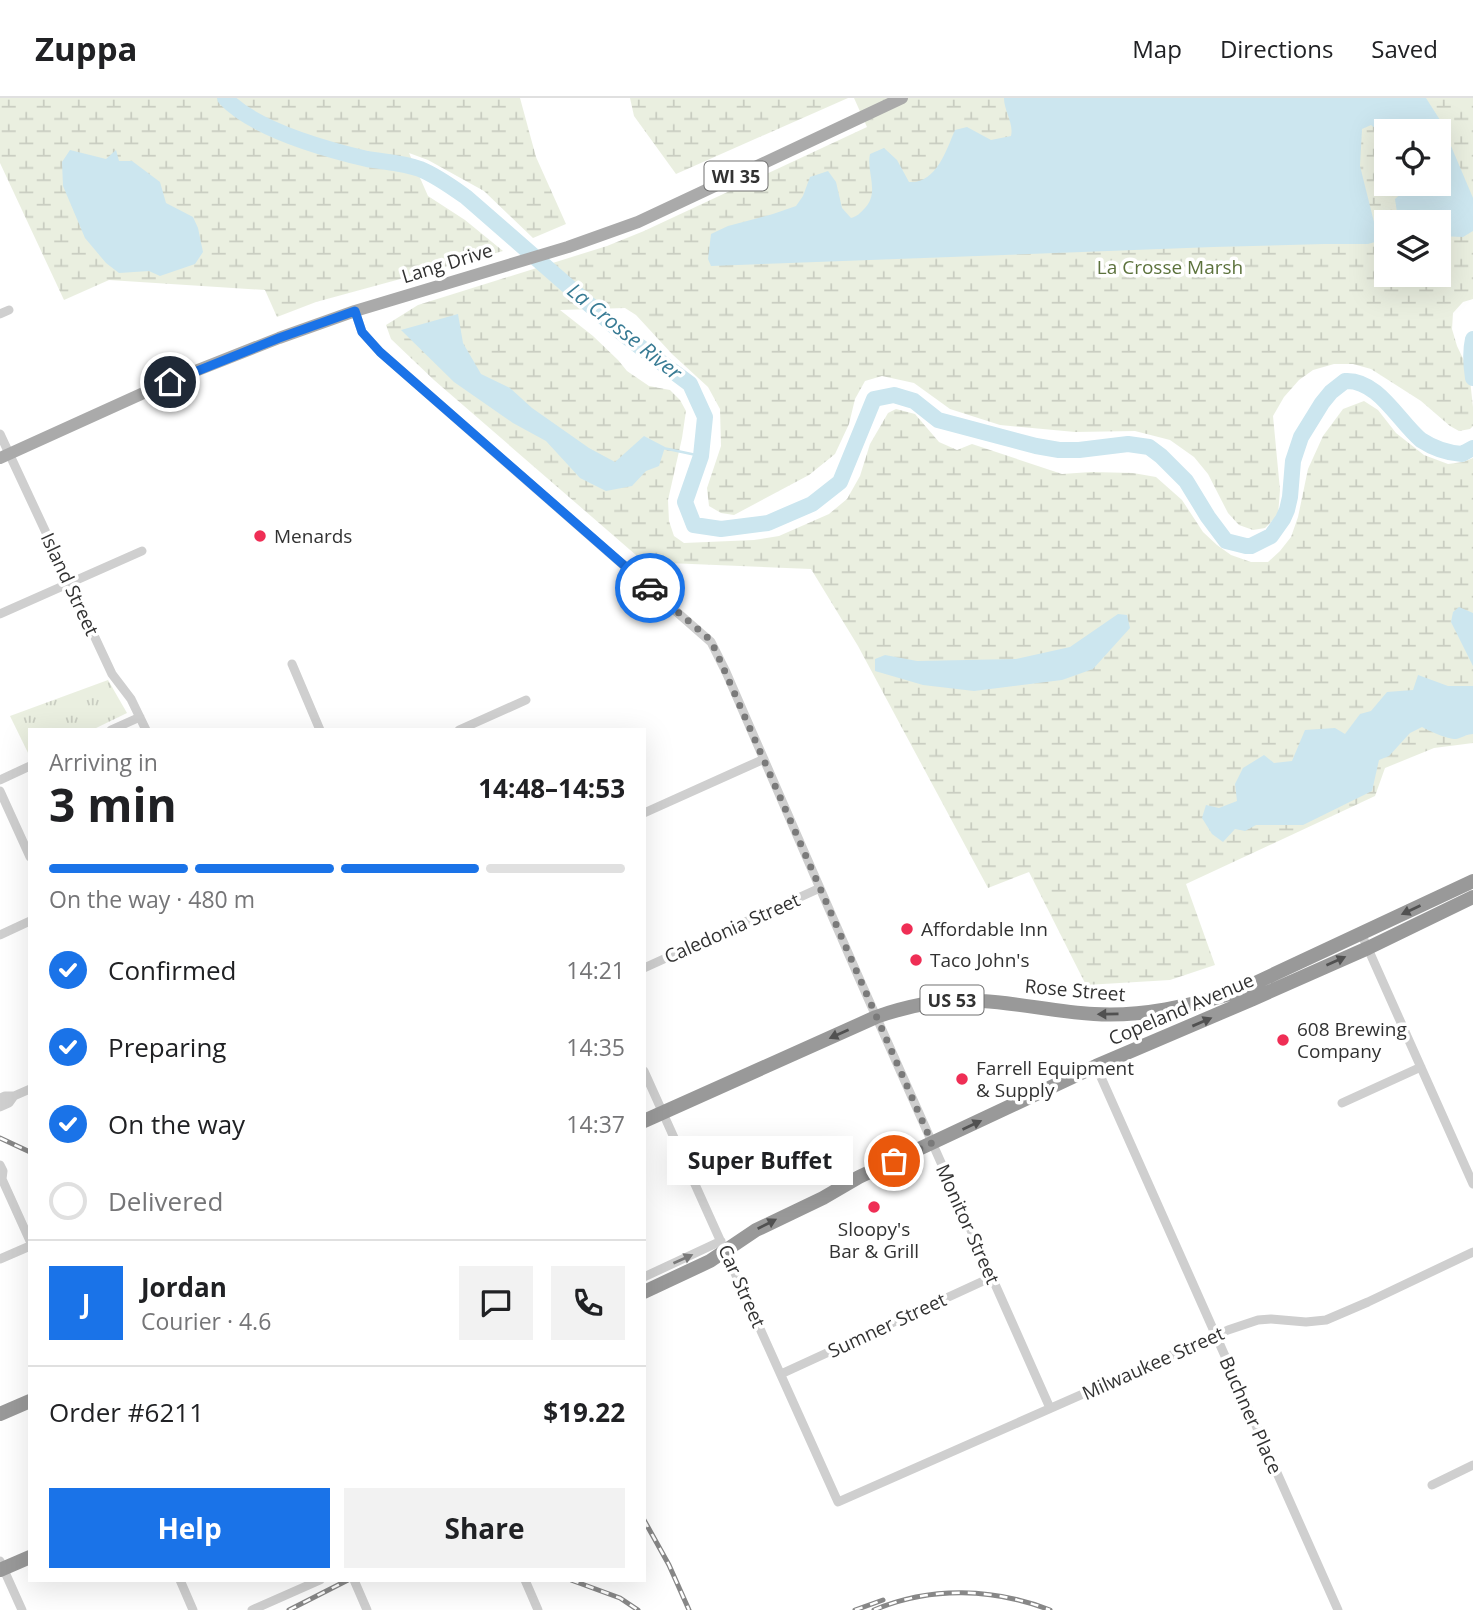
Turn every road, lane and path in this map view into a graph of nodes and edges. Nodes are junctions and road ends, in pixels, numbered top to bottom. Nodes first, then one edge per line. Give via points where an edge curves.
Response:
1 (902, 98) edge
2 (355, 311) junction
3 (0, 434) edge
4 (5, 456) edge
5 (142, 551) dead end
6 (71, 583) junction
7 (0, 614) edge
8 (292, 664) dead end
9 (526, 700) dead end
10 (140, 717) junction
11 (115, 728) edge
12 (145, 728) edge
13 (319, 728) edge
14 (463, 728) edge
15 (764, 759) junction
16 (28, 767) edge
17 (0, 780) edge
18 (0, 791) edge
19 (646, 812) edge
20 (28, 853) edge
21 (1473, 881) edge
22 (820, 888) junction
23 (1473, 897) edge
24 (28, 922) edge
25 (1361, 933) junction
26 (0, 935) edge
27 (1368, 947) junction
28 (646, 967) edge
29 (1268, 975) joint
30 (876, 1017) junction
31 (1096, 1066) junction
32 (1421, 1068) junction
33 (646, 1075) edge
34 (28, 1090) edge
35 (14, 1096) junction
36 (0, 1098) edge
37 (1342, 1102) dead end
38 (0, 1107) edge
39 (663, 1113) junction
40 (646, 1120) edge
41 (932, 1143) junction
42 (0, 1164) edge
43 (1, 1178) edge
44 (1473, 1184) edge
45 (28, 1239) edge
46 (28, 1244) edge
47 (724, 1246) junction
48 (1473, 1252) edge
49 (0, 1259) edge
50 (646, 1276) edge
51 (992, 1277) junction
52 (646, 1291) edge
53 (1215, 1335) junction
54 (781, 1374) junction
55 (28, 1402) edge
56 (1050, 1408) junction
57 (0, 1415) edge
58 (1473, 1465) edge
59 (1432, 1485) dead end
60 (838, 1502) joint
61 (28, 1558) edge
62 (1, 1566) edge
63 (181, 1582) edge
64 (315, 1582) edge
65 (355, 1582) edge
66 (527, 1582) edge
67 (22, 1610) edge
68 (193, 1610) edge
69 (252, 1610) edge
70 (367, 1610) edge
71 (538, 1610) edge
72 (1338, 1610) edge

1 - 2 main road, Lang Drive / WI 35 via 638,222
2 - 4 main road, Lang Drive / WI 35 via 170,382
2 - 15 street, Monitor Street via 362,332 380,352 707,637
3 - 4 street, Island Street
4 - 6 street, Island Street
5 - 6 street
6 - 7 street
6 - 10 street, Island Street via 112,674
8 - 13 street
9 - 14 street
10 - 11 street
10 - 12 street, Island Street
15 - 19 street
15 - 22 street, Monitor Street
16 - 17 street
18 - 20 street
21 -> 25 highway, Copeland Avenue / US 53
22 - 28 street, Caledonia Street
22 - 30 street, Monitor Street
23 - 27 highway, Copeland Avenue
24 - 26 street
25 - 27 street
25 - 29 highway, Copeland Avenue / US 53
31 -> 27 highway, Copeland Avenue
27 - 32 street
29 -> 30 highway, Rose Street / US 53 via 1236,992 1200,1003 1136,1014 1096,1015 953,1000
30 -> 39 highway, Rose Street / US 53
30 - 41 street, Monitor Street
41 -> 31 highway, Copeland Avenue
31 - 53 street, Buchner Place
32 - 37 street
32 - 44 street
33 - 39 street, Car Street
34 - 35 street
35 - 36 street
35 - 38 street
39 - 40 highway, Rose Street / US 53
39 - 47 street, Car Street
47 -> 41 highway, Copeland Avenue
41 - 51 street, Monitor Street
42 - 43 street
43 - 45 street
46 - 49 street
50 -> 47 street
47 - 52 highway, Copeland Avenue via 710,1261
47 - 54 street, Car Street
48 - 53 street, Milwaukee Street via 1326,1320 1271,1319
51 - 54 street, Sumner Street
51 - 56 street, Monitor Street
53 - 56 street, Milwaukee Street
53 - 72 street, Buchner Place
54 - 60 street, Car Street
55 - 57 highway
56 - 60 street, Milwaukee Street
58 - 59 street
61 - 62 highway
62 - 67 street
63 - 68 street
64 - 69 street
65 - 70 street
66 - 71 street

